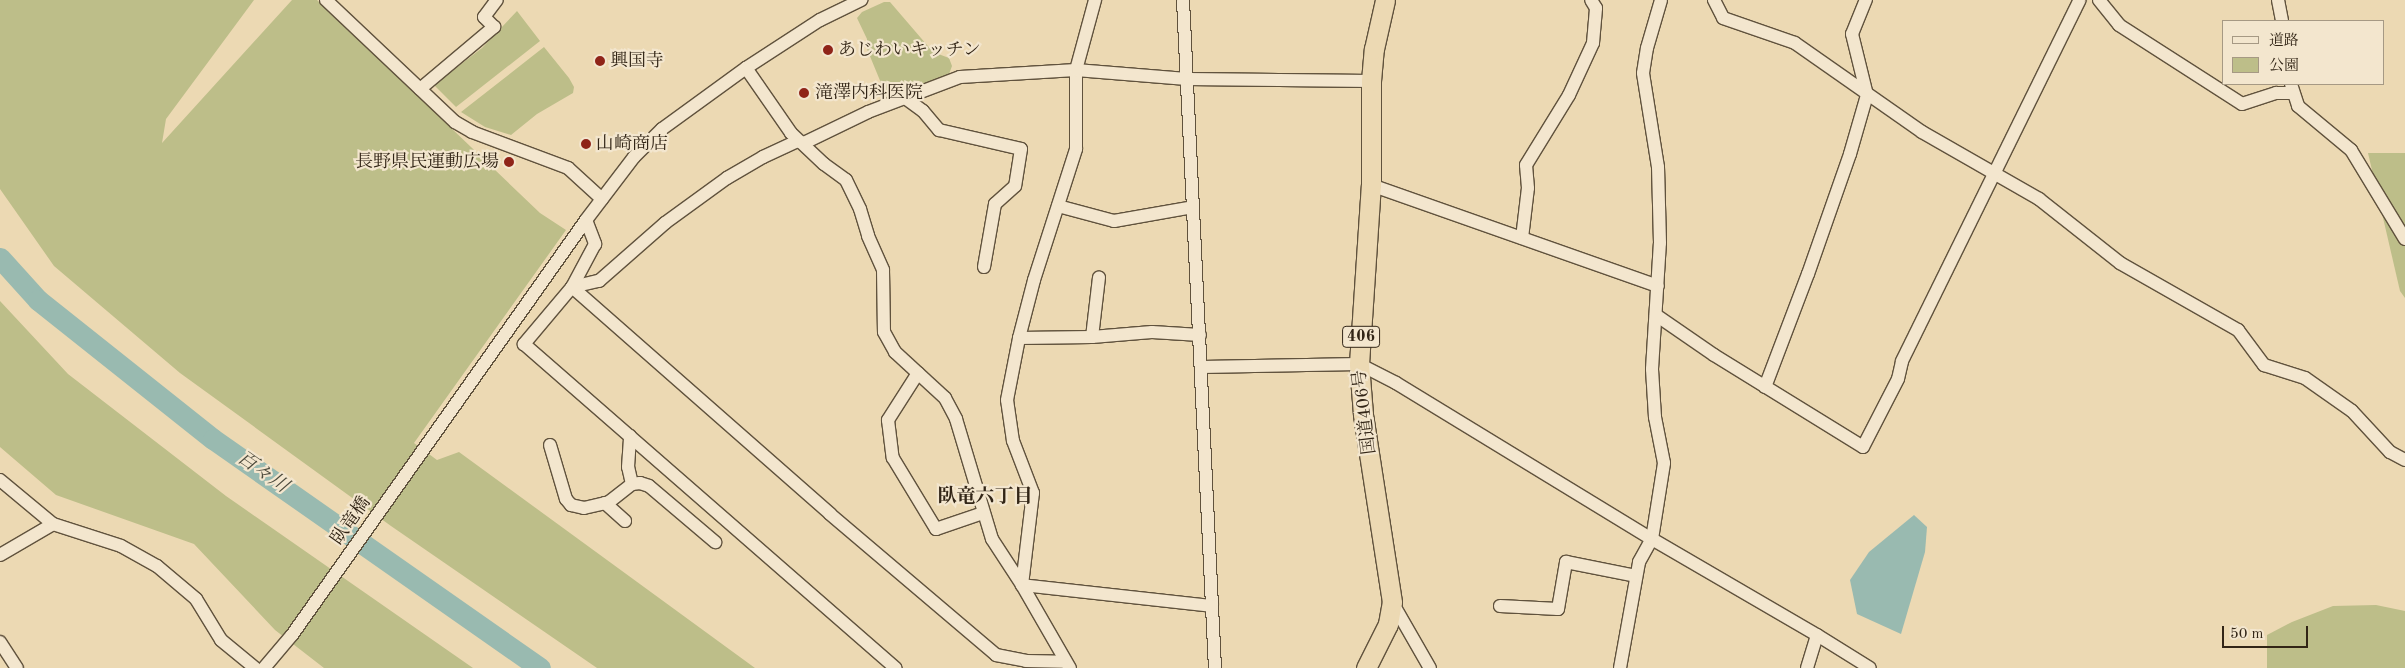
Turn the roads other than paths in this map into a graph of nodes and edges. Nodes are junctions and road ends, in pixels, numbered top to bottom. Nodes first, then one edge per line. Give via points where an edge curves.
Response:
1 (326, 0) edge
2 (496, 0) edge
3 (861, 0) edge
4 (1095, 0) edge
5 (1183, 0) edge
6 (1385, 0) edge
7 (1591, 0) edge
8 (1661, 0) edge
9 (1714, 0) edge
10 (1866, 0) edge
11 (2080, 0) edge
12 (2100, 0) edge
13 (2278, 0) edge
14 (2282, 20) edge
15 (746, 68) junction
16 (1076, 70) junction
17 (1187, 79) junction
18 (1371, 81) junction
19 (2292, 88) edge
20 (420, 89) junction
21 (1867, 95) junction
22 (905, 98) junction
23 (804, 143) junction
24 (1995, 175) junction
25 (1371, 185) junction
26 (602, 199) junction
27 (1058, 206) junction
28 (1193, 207) junction
29 (586, 220) junction
30 (1522, 238) junction
31 (2405, 238) edge
32 (984, 267) dead end
33 (1099, 278) dead end
34 (1658, 286) junction
35 (572, 287) junction
36 (1656, 315) junction
37 (1200, 335) junction
38 (1092, 337) junction
39 (1018, 338) junction
40 (1359, 364) junction
41 (1202, 367) junction
42 (918, 372) junction
43 (1765, 387) junction
44 (630, 436) junction
45 (550, 445) dead end
46 (2405, 460) edge
47 (0, 480) edge
48 (632, 484) junction
49 (605, 503) junction
50 (983, 513) junction
51 (625, 521) dead end
52 (53, 524) junction
53 (1652, 539) junction
54 (715, 542) dead end
55 (0, 555) edge
56 (1636, 576) junction
57 (1022, 585) junction
58 (1392, 602) junction
59 (1212, 606) junction
60 (1500, 606) dead end
61 (1817, 635) junction
62 (0, 642) edge
63 (1067, 665) edge
64 (18, 668) edge
65 (255, 668) edge
66 (264, 668) edge
67 (896, 668) edge
68 (1215, 668) edge
69 (1366, 668) edge
70 (1430, 668) edge
71 (1620, 668) edge
72 (1807, 668) edge
73 (1870, 668) edge

1 - 20 street
2 - 20 street via 484,17 494,27
3 - 15 street, 臥竜橋 via 820,20
4 - 16 street
5 - 17 street
6 - 18 highway, 国道406号 / 406
7 - 30 street via 1596,8 1593,43 1569,95 1526,165 1528,188
8 - 34 street via 1643,72 1658,167
9 - 21 street via 1723,18 1795,42
10 - 21 street via 1852,34
11 - 24 street
12 - 19 street via 2119,25 2242,104
13 - 14 street
15 - 23 street via 792,133
15 - 26 street, 臥竜橋 via 662,129 634,157
16 - 17 street
16 - 22 street via 960,76
16 - 27 street via 1076,149
17 - 18 street
17 - 28 street
18 - 25 highway, 国道406号 / 406
19 - 31 street via 2298,106 2351,150
20 - 26 street via 455,122 472,132 568,168
21 - 24 street
21 - 43 street via 1850,154
22 - 23 street
22 - 32 street via 923,111 939,130 1021,149 1015,186 994,204
23 - 35 street via 797,141 727,178 666,223 599,281
23 - 42 street via 824,164 846,180 883,270 884,332 895,352
24 - 43 street via 1863,447
24 - 46 street via 2039,199 2120,262 2238,330 2264,365 2305,378 2352,411 2390,452
25 - 30 street
25 - 40 highway, 国道406号 / 406
26 - 29 street, 臥竜橋
27 - 28 street via 1114,221
27 - 39 street
28 - 37 street
29 - 35 street via 595,244
29 - 66 street, 臥竜橋 via 292,635
30 - 34 street
33 - 38 street
34 - 36 street
35 - 44 street via 524,344
35 - 63 street via 996,655
36 - 43 street
36 - 53 street via 1653,388 1664,463
37 - 38 street via 1152,332
37 - 41 street
38 - 39 street
39 - 57 street via 1007,400 1012,441 1033,494
40 - 41 street
40 - 53 street via 1412,392
40 - 58 highway, 国道406号 / 406 via 1362,414
41 - 59 street
42 - 50 street via 945,398 956,419
42 - 50 street via 888,420 893,458 936,529
44 - 48 street via 628,467
44 - 67 street
45 - 49 street via 566,499 571,505 584,508
47 - 52 street
48 - 49 street
48 - 54 street via 649,486
49 - 51 street
50 - 57 street via 992,539
52 - 55 street
52 - 65 street via 121,546 157,566 196,599 221,640
53 - 56 street via 1639,562
53 - 61 street
56 - 60 street via 1566,562 1558,609
56 - 71 street
57 - 59 street
57 - 63 street
58 - 69 highway, 国道406号 / 406 via 1388,624
58 - 70 street
59 - 68 street
61 - 72 street
61 - 73 street
62 - 64 street

